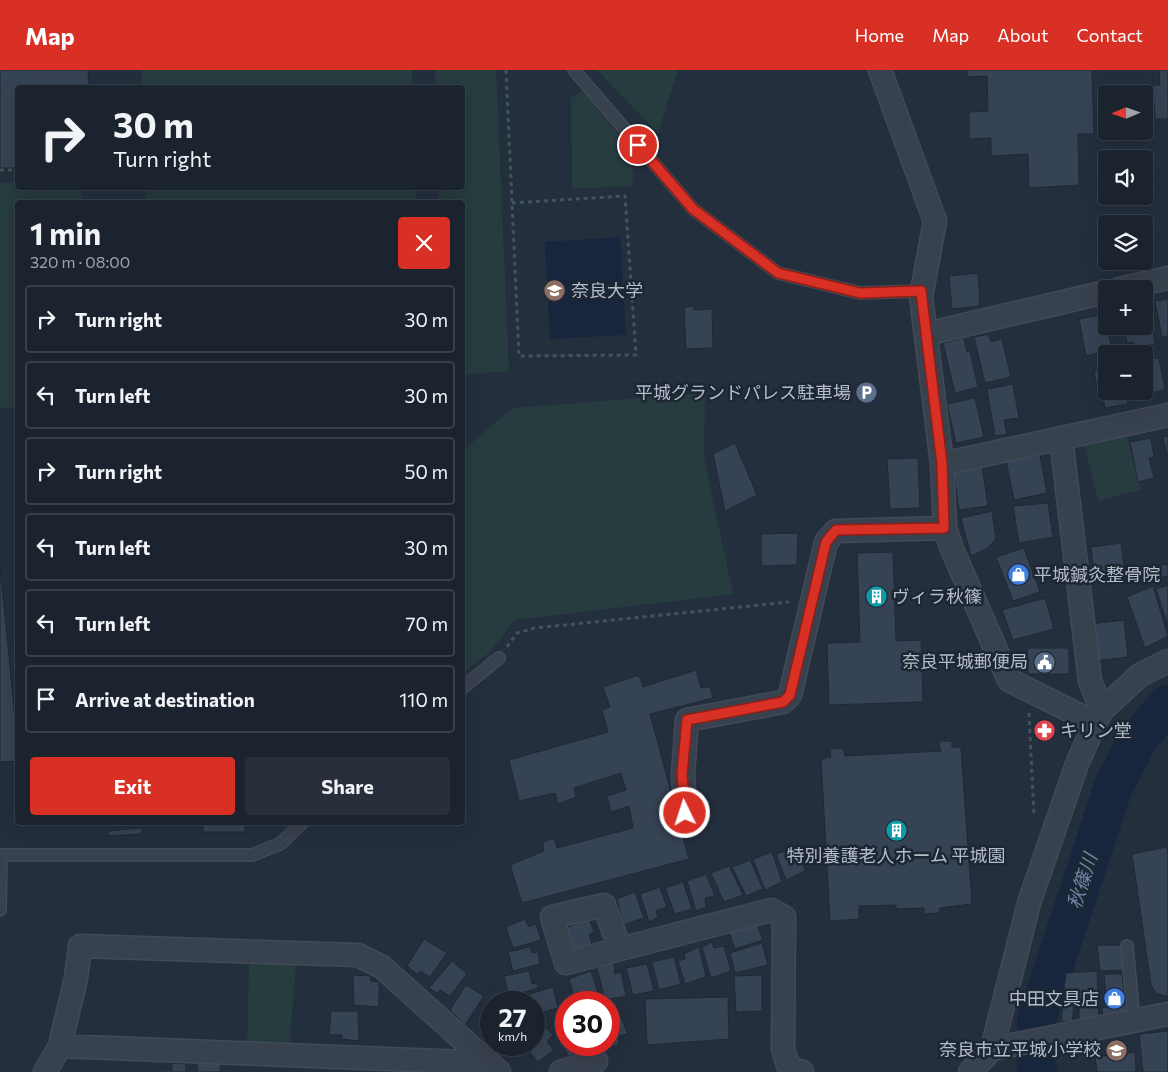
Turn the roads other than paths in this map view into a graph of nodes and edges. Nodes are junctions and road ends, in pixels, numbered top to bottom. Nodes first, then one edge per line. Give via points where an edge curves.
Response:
1 (574, 70) edge
2 (880, 70) edge
3 (1168, 278) edge
4 (1153, 281) edge
5 (921, 291) junction
6 (1098, 294) edge
7 (926, 334) junction
8 (1168, 414) edge
9 (1061, 438) junction
10 (942, 464) junction
11 (944, 528) junction
12 (499, 658) road end
13 (1168, 661) edge
14 (465, 686) edge
15 (1099, 716) junction
16 (685, 813) dead end
17 (300, 825) edge
18 (0, 855) edge
19 (0, 910) edge
20 (1127, 946) dead end
21 (620, 949) dead end
22 (1168, 1014) edge
23 (1134, 1021) junction
24 (60, 1046) junction
25 (992, 1049) junction
26 (596, 1061) dead end
27 (494, 1068) edge
28 (973, 1071) edge
29 (45, 1072) edge
30 (561, 1072) edge
31 (802, 1072) edge

1 - 5 lane via 693,209 778,273 860,293
2 - 5 street via 935,221
3 - 4 street
5 - 7 street
6 - 7 street
7 - 10 street
8 - 9 street
9 - 10 street
9 - 15 street via 1090,682
10 - 11 street
11 - 15 street via 1009,680
11 - 16 street via 836,530 826,542 790,695 783,702 687,720 682,774
12 - 14 lane
13 - 15 street via 1140,675
15 - 25 street via 1077,764 1029,903
17 - 18 lane via 280,844 252,855
18 - 19 lane
20 - 23 lane
21 - 31 street via 771,910 784,917 783,1049 789,1068
22 - 23 street
23 - 25 street
24 - 27 street
24 - 27 street via 80,946 358,955 382,966
24 - 29 street
25 - 28 street
26 - 30 street

